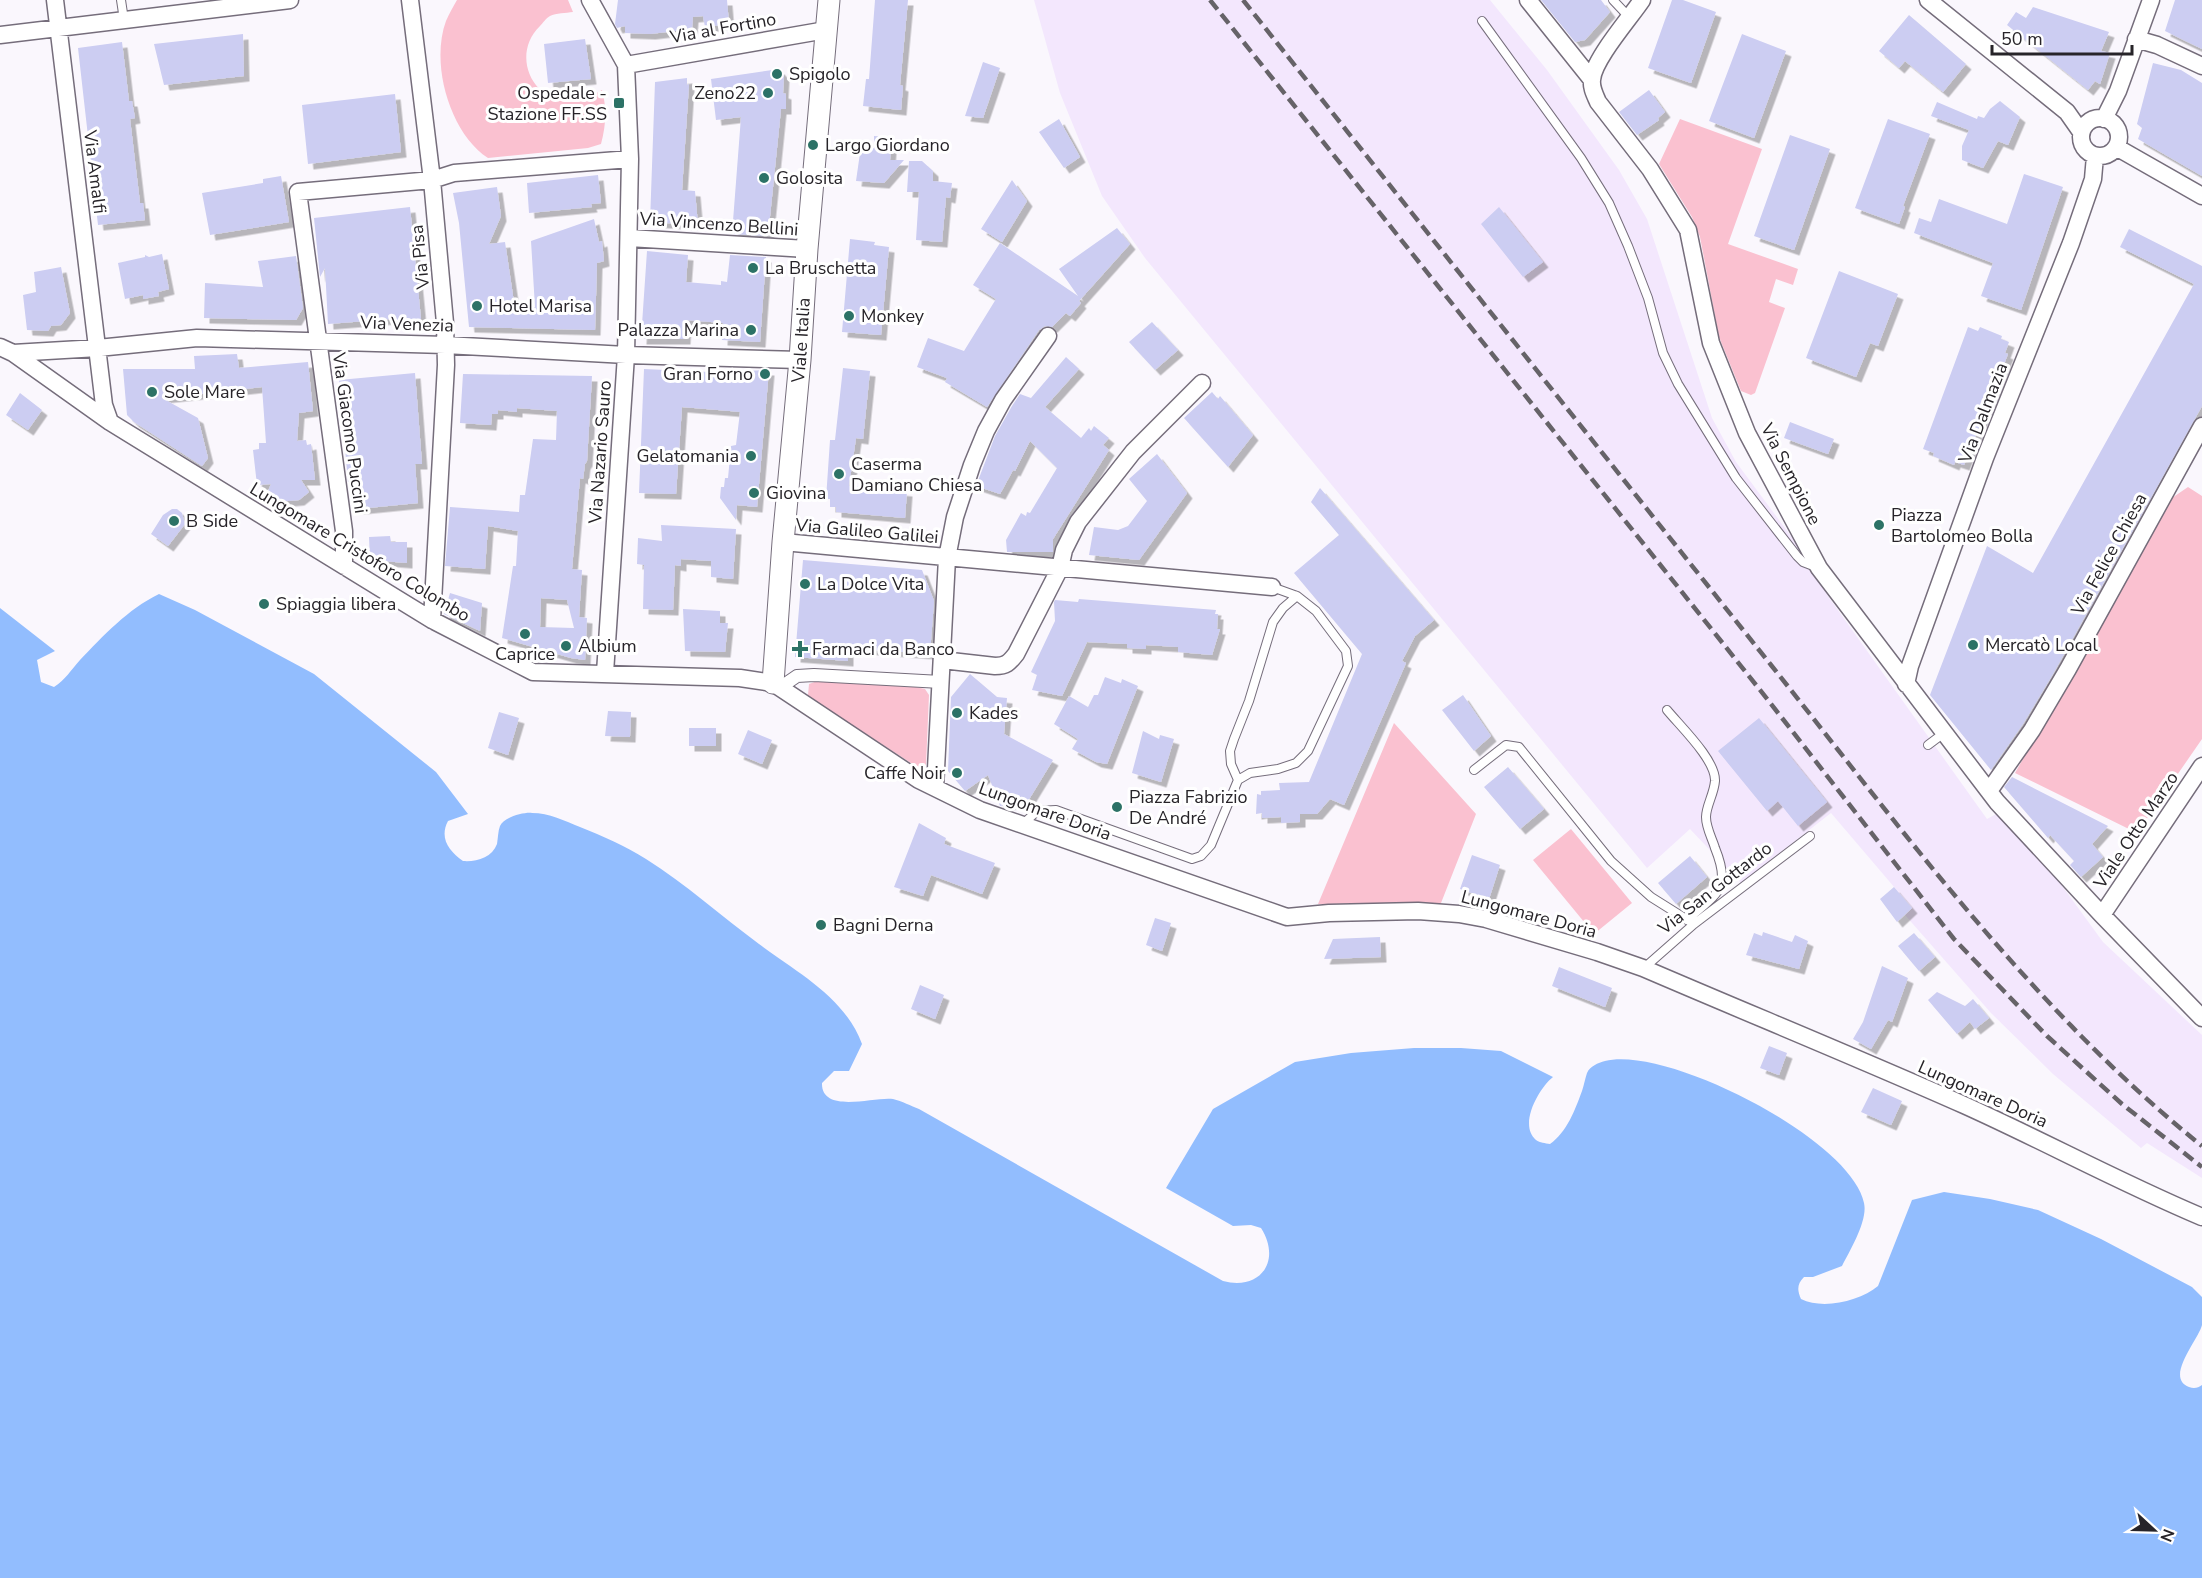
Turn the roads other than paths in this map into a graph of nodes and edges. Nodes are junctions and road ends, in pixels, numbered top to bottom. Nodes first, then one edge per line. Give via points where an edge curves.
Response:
1 (55, 0) edge
2 (121, 0) edge
3 (290, 0) edge
4 (410, 0) edge
5 (590, 0) edge
6 (829, 0) edge
7 (1528, 0) edge
8 (1613, 0) edge
9 (1642, 0) edge
10 (1928, 0) edge
11 (2151, 0) edge
12 (1630, 18) junction
13 (124, 20) junction
14 (1482, 21) dead end
15 (57, 28) junction
16 (826, 30) junction
17 (0, 35) edge
18 (2136, 39) junction
19 (626, 64) junction
20 (2202, 66) edge
21 (1592, 80) junction
22 (2104, 119) junction
23 (2081, 132) junction
24 (2116, 147) junction
25 (2095, 156) junction
26 (630, 159) junction
27 (432, 180) junction
28 (2202, 196) edge
29 (629, 238) junction
30 (807, 249) junction
31 (1048, 336) dead end
32 (318, 340) junction
33 (445, 345) junction
34 (98, 348) junction
35 (7, 350) edge
36 (626, 355) junction
37 (800, 360) junction
38 (1202, 383) dead end
39 (110, 422) junction
40 (2202, 426) edge
41 (783, 542) junction
42 (948, 558) junction
43 (344, 566) junction
44 (1060, 568) junction
45 (1819, 568) junction
46 (1272, 587) joint
47 (1297, 596) junction
48 (432, 620) junction
49 (942, 660) junction
50 (605, 673) junction
51 (941, 682) junction
52 (1906, 684) junction
53 (777, 685) junction
54 (1667, 710) dead end
55 (1944, 733) junction
56 (1928, 745) dead end
57 (2202, 766) edge
58 (1474, 770) dead end
59 (1238, 780) junction
60 (935, 788) junction
61 (1989, 791) junction
62 (1022, 825) junction
63 (1810, 836) dead end
64 (2102, 915) junction
65 (1690, 922) junction
66 (1643, 969) junction
67 (2202, 1017) edge
68 (2202, 1217) edge

1 - 15 street, Via Amalfi
2 - 13 lane
3 - 13 street
4 - 27 street, Via Pisa
5 - 19 street
6 - 16 street, Viale Italia
7 - 21 street, Via Sempione
8 - 12 lane
9 - 12 street
10 - 23 street via 2067,112
11 - 18 street
12 - 21 street via 1595,66
13 - 15 street
14 - 45 lane via 1581,158 1609,204 1678,384 1736,478 1797,556
15 - 17 street
15 - 34 street, Via Amalfi
16 - 19 street, Via al Fortino
16 - 30 street, Viale Italia
18 - 20 street
18 - 22 street
19 - 26 street, Via Nazario Sauro
21 - 45 street, Via Sempione via 1598,102 1650,169 1688,230 1711,343 1747,434
22 - 23 street via 2091,121
22 - 24 street via 2117,130
23 - 25 street via 2085,149
24 - 25 street via 2107,155
24 - 28 street
25 - 52 street, Via Dalmazia via 2093,179 2071,243 1978,479
26 - 27 street via 454,173
26 - 29 street, Via Nazario Sauro
27 - 32 street, Via Giacomo Puccini via 298,192
27 - 33 street, Via Pisa
29 - 30 street, Via Vincenzo Bellini
29 - 36 street, Via Nazario Sauro
30 - 37 street, Viale Italia
31 - 42 street via 986,431 955,517
32 - 33 street, Via Venezia
32 - 34 street, Via Venezia via 197,338
32 - 43 street, Via Giacomo Puccini via 344,531
33 - 36 street, Via Venezia
33 - 48 street, Via Pisa
34 - 35 street, Via Venezia
34 - 39 street via 104,405
35 - 39 street, Lungomare Cristoforo Colombo
36 - 37 street, Via Venezia
36 - 50 street, Via Nazario Sauro
37 - 41 street, Viale Italia
38 - 44 street via 1133,452 1078,522
39 - 43 street, Lungomare Cristoforo Colombo
40 - 61 street, Via Felice Chiesa via 2068,669
41 - 42 street, Via Galileo Galilei
41 - 53 street, Viale Italia
42 - 44 street, Via Galileo Galilei
42 - 49 street
43 - 48 street, Lungomare Cristoforo Colombo
44 - 46 street, Via Galileo Galilei
44 - 49 street via 1009,663 994,666
45 - 52 street, Via Sempione
46 - 47 lane
47 - 59 lane via 1273,622 1230,751
47 - 59 lane via 1316,611 1346,651 1348,666 1308,751 1296,762 1250,773
48 - 50 street, Lungomare Cristoforo Colombo via 533,672
49 - 51 street
50 - 53 street via 740,678
51 - 53 street via 814,675 797,676
51 - 60 street
52 - 55 street, Via Sempione
53 - 60 street, Lungomare Doria
54 - 65 lane via 1710,763 1715,778 1706,816 1724,880
55 - 56 lane
55 - 61 street, Via Sempione
57 - 64 street, Viale Otto Marzo
58 - 65 lane via 1506,745 1519,747 1611,861 1651,897
59 - 62 lane via 1211,845 1192,859 1056,810 1037,812
60 - 62 street, Lungomare Doria
61 - 64 street, Via Sempione
62 - 66 street, Lungomare Doria via 1287,917 1329,913 1460,914 1597,952
63 - 65 lane, Via San Gottardo
64 - 67 street, Via Sempione
65 - 66 lane, Via San Gottardo
66 - 68 street, Lungomare Doria via 1964,1105

